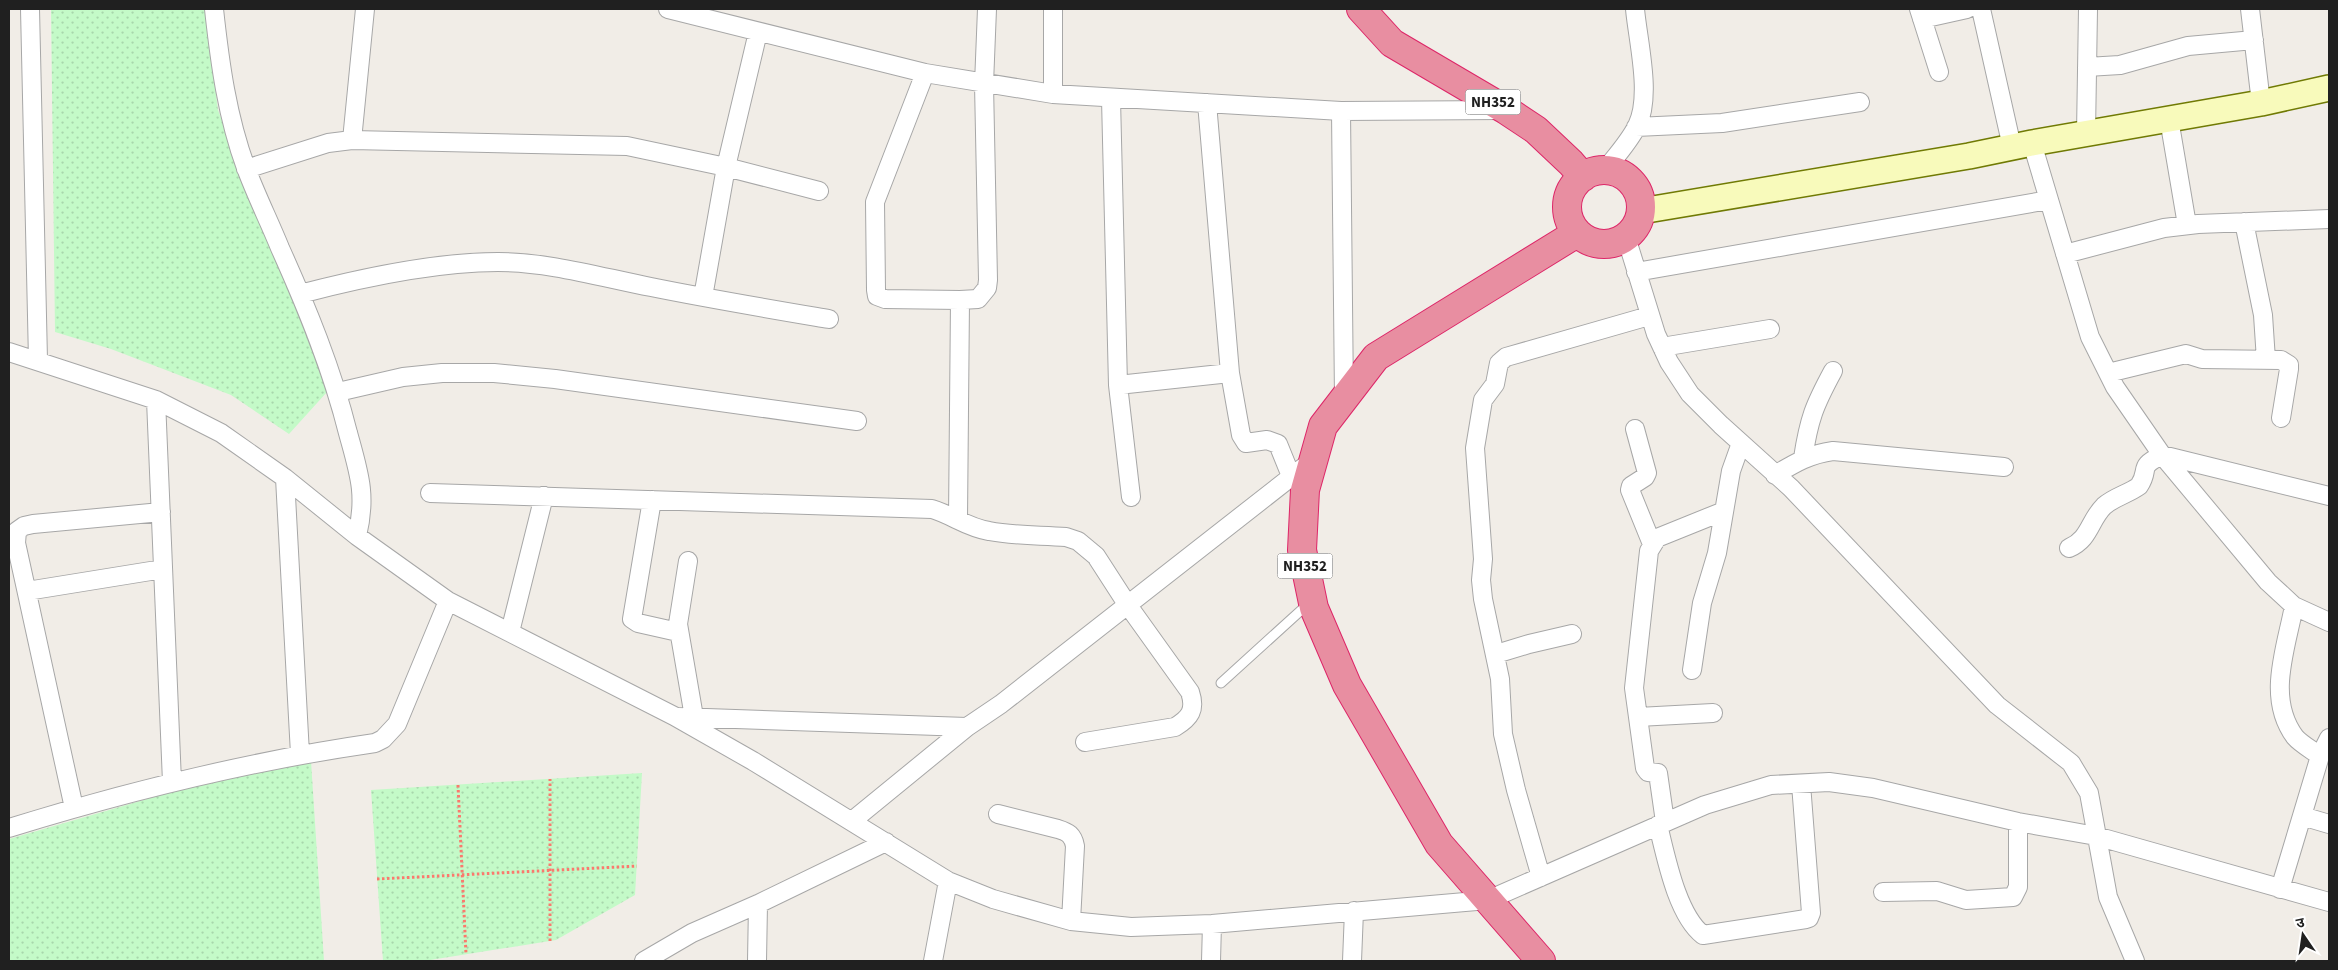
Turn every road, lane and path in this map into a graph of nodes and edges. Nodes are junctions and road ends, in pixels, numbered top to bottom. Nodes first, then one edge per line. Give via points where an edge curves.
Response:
1 (30, 9) edge
2 (214, 9) edge
3 (365, 9) edge
4 (668, 9) edge
5 (987, 9) edge
6 (1053, 9) edge
7 (1361, 9) edge
8 (1635, 9) edge
9 (1967, 9) edge
10 (1981, 9) edge
11 (2088, 9) edge
12 (2250, 9) edge
13 (1921, 14) edge
14 (758, 32) junction
15 (2254, 40) junction
16 (2087, 67) junction
17 (1939, 72) dead end
18 (925, 73) junction
19 (984, 84) junction
20 (2329, 88) edge
21 (1053, 94) junction
22 (1111, 99) junction
23 (1860, 102) dead end
24 (1207, 103) junction
25 (2261, 103) junction
26 (1506, 110) junction
27 (1341, 111) junction
28 (2169, 119) junction
29 (1636, 127) junction
30 (2086, 134) junction
31 (352, 140) junction
32 (2022, 145) junction
33 (726, 167) junction
34 (246, 169) junction
35 (1594, 173) junction
36 (819, 191) dead end
37 (2049, 200) junction
38 (1641, 212) junction
39 (2329, 219) edge
40 (2244, 222) junction
41 (2187, 225) junction
42 (1577, 233) junction
43 (1626, 236) junction
44 (2065, 254) junction
45 (1636, 272) junction
46 (300, 294) junction
47 (703, 297) junction
48 (960, 300) junction
49 (1650, 316) junction
50 (830, 318) dead end
51 (1770, 329) dead end
52 (1662, 347) junction
53 (9, 352) edge
54 (38, 360) junction
55 (2266, 360) junction
56 (1833, 371) dead end
57 (2108, 373) junction
58 (1230, 374) junction
59 (1118, 384) junction
60 (338, 392) junction
61 (1344, 398) junction
62 (156, 400) junction
63 (2281, 418) dead end
64 (857, 421) dead end
65 (1635, 429) dead end
66 (1741, 443) junction
67 (2162, 454) junction
68 (1803, 458) junction
69 (1314, 459) junction
70 (2004, 467) dead end
71 (1776, 475) junction
72 (1291, 476) junction
73 (285, 478) junction
74 (430, 493) dead end
75 (544, 496) junction
76 (2329, 496) edge
77 (1131, 497) dead end
78 (652, 500) junction
79 (1724, 511) junction
80 (161, 512) junction
81 (958, 519) junction
82 (357, 536) junction
83 (1652, 544) junction
84 (2069, 548) dead end
85 (688, 561) dead end
86 (163, 569) junction
87 (27, 591) junction
88 (1312, 600) junction
89 (448, 601) junction
90 (1127, 604) junction
91 (2294, 606) junction
92 (2329, 622) edge
93 (510, 632) junction
94 (678, 632) junction
95 (1572, 634) dead end
96 (1496, 654) junction
97 (1692, 670) dead end
98 (1221, 683) dead end
99 (1713, 713) dead end
100 (674, 716) junction
101 (694, 717) junction
102 (1638, 717) junction
103 (967, 726) junction
104 (2329, 738) edge
105 (1085, 742) dead end
106 (300, 754) junction
107 (2320, 756) junction
108 (550, 779) dead end
109 (172, 782) junction
110 (1801, 784) junction
111 (458, 785) dead end
112 (74, 808) junction
113 (998, 814) dead end
114 (2302, 816) junction
115 (852, 822) junction
116 (2018, 822) junction
117 (1661, 824) junction
118 (2329, 824) edge
119 (9, 828) edge
120 (2096, 836) junction
121 (886, 842) junction
122 (637, 866) dead end
123 (1541, 876) junction
124 (377, 879) dead end
125 (948, 881) junction
126 (2280, 889) junction
127 (1883, 892) dead end
128 (1488, 900) junction
129 (2329, 902) edge
130 (758, 904) junction
131 (1354, 911) junction
132 (1071, 921) junction
133 (1212, 924) junction
134 (550, 941) dead end
135 (466, 954) dead end
136 (644, 961) edge
137 (757, 961) edge
138 (933, 961) edge
139 (1211, 961) edge
140 (1352, 961) edge
141 (1541, 961) edge
142 (2135, 961) edge

1 - 54 street
2 - 34 street via 223,86
3 - 31 street
4 - 14 street
5 - 19 street
6 - 21 street
7 - 26 highway, NH352 via 1392,43
8 - 29 street via 1644,90 1643,111
9 - 13 street
10 - 32 street
11 - 16 street
12 - 15 street
13 - 17 street
14 - 18 street
14 - 33 street
15 - 16 street via 2188,46 2120,66
15 - 25 street
16 - 30 street
18 - 19 street
18 - 48 street via 875,202 876,290 878,296 885,299
19 - 21 street
19 - 48 street via 988,280 987,288 978,299
20 - 25 street
21 - 22 street
22 - 24 street
22 - 59 street
23 - 29 street via 1722,123
24 - 27 street
24 - 58 street
25 - 28 street
26 - 27 street
26 - 35 highway, NH352 via 1536,130 1571,163
27 - 61 street
28 - 30 street
28 - 41 street
29 - 35 street
30 - 32 street
31 - 33 street via 628,146
31 - 34 street via 328,143
32 - 37 street
32 - 38 street
33 - 36 street
33 - 47 street
34 - 46 street
35 - 38 highway, NH352 via 1625,177 1639,194
35 - 42 highway via 1571,189 1567,200 1571,224
37 - 44 street
37 - 45 street
38 - 43 highway
39 - 40 street
40 - 41 street
40 - 55 street via 2263,315
41 - 44 street
42 - 43 highway via 1586,240 1603,244
42 - 61 highway, NH352 via 1376,357
43 - 45 street
44 - 57 street via 2090,337
45 - 49 street
46 - 47 street via 367,278 497,262 541,264
46 - 60 street
47 - 50 street
48 - 81 street
49 - 52 street
49 - 96 street via 1506,356 1498,362 1495,384 1483,400 1475,448 1483,599
51 - 52 street
52 - 66 street via 1690,394
53 - 54 street
54 - 62 street
55 - 57 street via 2202,358 2186,354
55 - 63 street via 2281,360 2289,365
56 - 68 street via 1814,405
57 - 67 street
58 - 59 street
58 - 72 street via 1242,439 1251,444 1267,440 1278,444
59 - 77 street
60 - 64 street via 442,372 494,373
60 - 82 street via 362,485 362,515
61 - 69 highway, NH352 via 1323,426
62 - 73 street via 221,433
62 - 80 street
65 - 83 street via 1647,473 1630,490
66 - 71 street
66 - 79 street via 1731,470
67 - 76 street
67 - 84 street via 2144,467 2139,486 2102,508 2083,541
67 - 91 street via 2268,582
68 - 70 street via 1817,453 1850,452
68 - 71 street
69 - 72 street
69 - 88 highway, NH352 via 1305,490 1302,550
71 - 120 street via 1997,705 2071,763 2090,793
72 - 90 street
73 - 82 street
73 - 106 street
74 - 75 street
75 - 78 street
75 - 93 street
78 - 81 street via 932,509
78 - 94 street via 632,619 638,624
79 - 83 street via 1658,538
79 - 97 street via 1717,553 1702,603
80 - 86 street
80 - 87 street via 24,526 17,531 16,543
81 - 90 street via 989,531 1066,537 1078,541 1096,556
82 - 89 street
83 - 102 street via 1635,672
85 - 94 street via 678,612
86 - 87 street
86 - 109 street
87 - 112 street
88 - 98 lane
88 - 128 highway, NH352 via 1347,685 1438,844
89 - 93 street
89 - 106 street via 397,724 390,732 375,743
90 - 103 street via 1001,704
90 - 105 street via 1190,692 1192,713 1175,727
91 - 92 street
91 - 107 street via 2278,687 2280,706 2296,738
93 - 100 street
94 - 101 street
95 - 96 street
96 - 123 street via 1503,734
99 - 102 street
100 - 101 street
100 - 115 street
101 - 103 street
102 - 117 street via 1645,768 1648,772 1658,773
103 - 115 street
104 - 107 street
106 - 109 street
107 - 114 street
108 - 134 path
109 - 112 street
110 - 116 street via 1828,782 1873,788
110 - 117 street via 1771,785 1705,805
110 - 117 street via 1811,913 1806,919 1703,935 1674,888
111 - 135 path
112 - 119 street
113 - 132 street via 1058,829 1073,837
114 - 118 street
114 - 126 street
115 - 121 street
116 - 120 street
116 - 127 street via 2018,886 2013,897 1966,900 1937,891
117 - 123 street
120 - 126 street
120 - 142 street via 2108,897
121 - 125 street
121 - 130 street
122 - 124 path
123 - 128 street
125 - 132 street via 993,899
125 - 138 street
126 - 129 street
128 - 131 street
128 - 141 highway, NH352
130 - 136 street via 692,933
130 - 137 street
131 - 133 street
131 - 140 street
132 - 133 street via 1131,927
133 - 139 street

